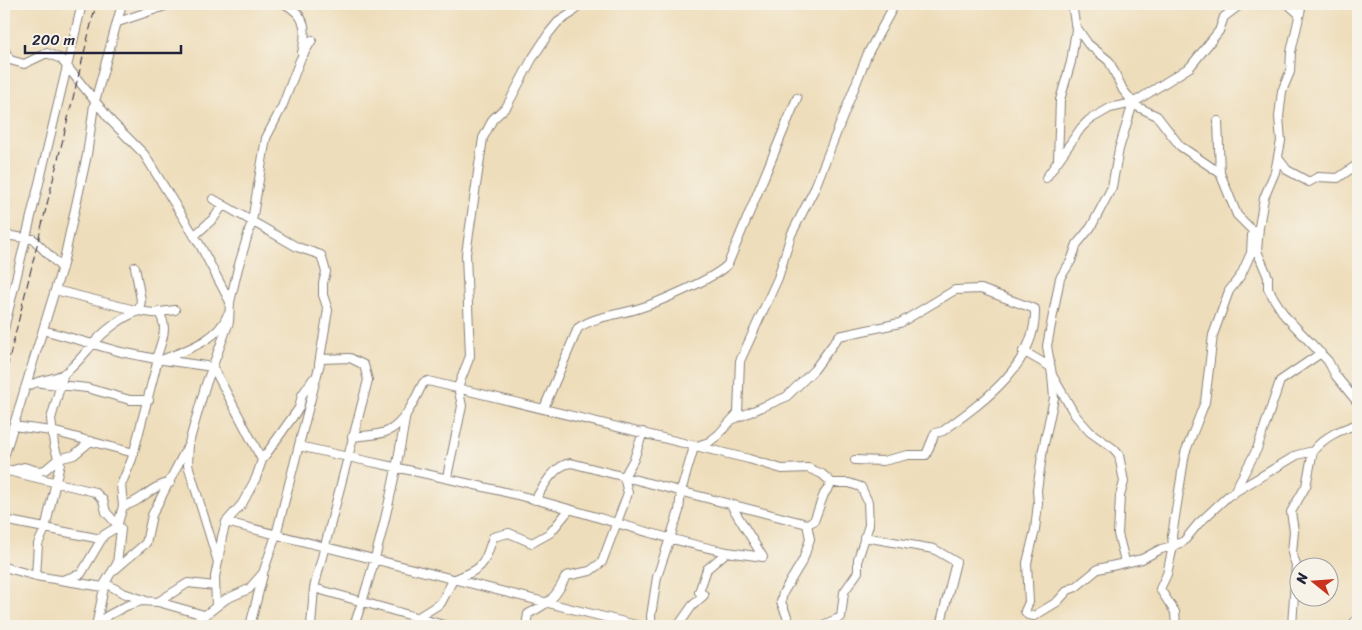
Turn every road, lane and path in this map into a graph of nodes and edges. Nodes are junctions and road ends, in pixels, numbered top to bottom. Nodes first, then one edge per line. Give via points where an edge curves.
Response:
1 (82, 4) edge
2 (122, 4) edge
3 (171, 4) edge
4 (285, 4) edge
5 (579, 4) edge
6 (895, 4) edge
7 (1072, 4) edge
8 (1241, 4) edge
9 (1288, 4) edge
10 (1302, 4) edge
11 (1299, 14) junction
12 (118, 22) junction
13 (1075, 25) junction
14 (312, 40) dead end
15 (4, 48) edge
16 (300, 60) junction
17 (67, 66) junction
18 (797, 98) dead end
19 (95, 99) junction
20 (1133, 103) junction
21 (1218, 121) dead end
22 (1278, 158) junction
23 (1058, 160) junction
24 (1358, 164) edge
25 (1220, 173) junction
26 (1046, 178) dead end
27 (213, 199) dead end
28 (223, 205) junction
29 (252, 221) junction
30 (1256, 229) junction
31 (4, 235) edge
32 (194, 236) junction
33 (26, 238) junction
34 (135, 267) dead end
35 (62, 268) junction
36 (55, 290) junction
37 (230, 306) junction
38 (174, 310) dead end
39 (139, 311) junction
40 (158, 312) junction
41 (4, 329) edge
42 (43, 330) junction
43 (93, 343) junction
44 (1023, 351) junction
45 (1321, 353) junction
46 (159, 359) junction
47 (321, 359) junction
48 (1049, 366) junction
49 (213, 368) junction
50 (64, 373) junction
51 (1052, 375) junction
52 (41, 383) junction
53 (61, 386) junction
54 (458, 387) junction
55 (25, 388) junction
56 (149, 400) junction
57 (1358, 403) edge
58 (544, 408) junction
59 (406, 414) junction
60 (732, 420) junction
61 (1358, 424) edge
62 (13, 426) junction
63 (52, 431) junction
64 (643, 432) junction
65 (352, 437) junction
66 (91, 441) junction
67 (189, 443) junction
68 (299, 446) junction
69 (694, 447) junction
70 (1313, 452) junction
71 (134, 453) junction
72 (4, 457) edge
73 (348, 457) junction
74 (58, 459) junction
75 (262, 460) junction
76 (855, 460) dead end
77 (397, 467) junction
78 (6, 471) edge
79 (446, 477) junction
80 (624, 477) junction
81 (56, 482) junction
82 (170, 483) junction
83 (832, 483) junction
84 (681, 491) junction
85 (1233, 494) junction
86 (535, 500) junction
87 (731, 504) junction
88 (124, 506) junction
89 (569, 510) junction
90 (4, 520) edge
91 (226, 522) junction
92 (807, 524) junction
93 (117, 525) junction
94 (618, 525) junction
95 (46, 529) junction
96 (276, 535) junction
97 (864, 537) junction
98 (669, 538) junction
99 (102, 539) junction
100 (1173, 546) junction
101 (324, 547) junction
102 (727, 552) junction
103 (374, 560) junction
104 (218, 562) junction
105 (1125, 562) junction
106 (4, 567) edge
107 (111, 573) junction
108 (263, 573) junction
109 (36, 576) junction
110 (62, 580) junction
111 (453, 580) junction
112 (104, 585) junction
113 (214, 586) junction
114 (314, 588) junction
115 (159, 601) junction
116 (148, 602) junction
117 (363, 602) junction
118 (548, 604) junction
119 (216, 606) junction
120 (204, 616) junction
121 (1358, 617) edge
122 (417, 618) junction
123 (194, 625) edge
124 (97, 626) edge
125 (250, 626) edge
126 (311, 626) edge
127 (354, 626) edge
128 (447, 626) edge
129 (526, 626) edge
130 (640, 626) edge
131 (652, 626) edge
132 (678, 626) edge
133 (792, 626) edge
134 (821, 626) edge
135 (940, 626) edge
136 (1176, 626) edge
137 (1292, 626) edge
138 (1352, 626) edge

1 - 17 street
2 - 12 street
3 - 12 street
4 - 16 street via 296,10 303,22 306,35
5 - 54 street via 549,33 508,106 493,119 483,138 466,254 470,356
6 - 60 street via 868,53 814,190 791,235 775,286 740,361 738,413
7 - 13 street
8 - 20 street via 1224,17 1219,31 1190,67
9 - 11 street
10 - 11 street
11 - 22 street via 1290,72 1281,98
12 - 19 street
13 - 20 street via 1088,44 1109,61
13 - 23 street via 1071,62 1060,100
14 - 16 street
15 - 17 street via 10,60 24,64 47,53 61,59
16 - 29 street via 266,138
17 - 19 street
17 - 33 street
18 - 58 street via 728,264 722,271 677,294 578,328
19 - 32 street via 112,122 144,154
19 - 35 street via 87,155
20 - 23 street via 1110,108 1089,120
20 - 25 street via 1157,116 1180,146
20 - 48 street via 1119,149 1112,188 1060,278 1047,339
21 - 25 street
22 - 24 street via 1287,170 1309,182 1318,177 1338,178
22 - 30 street
23 - 26 street
25 - 30 street via 1237,215
27 - 28 street
28 - 29 street
28 - 32 street
29 - 37 street
29 - 47 street via 297,247 321,255 326,272 323,295 328,310
30 - 45 street via 1257,250 1268,277 1268,288 1285,316
30 - 100 street via 1251,253 1230,291 1212,335 1205,402 1185,453
31 - 33 street
32 - 37 street
33 - 35 street via 33,240
33 - 41 street
34 - 39 street via 141,300
35 - 36 street
36 - 39 street
36 - 42 street
37 - 46 street via 226,320 210,337 194,347
37 - 49 street
38 - 40 street
39 - 40 street
39 - 43 street via 128,315
40 - 46 street via 165,327
42 - 43 street
42 - 55 street
43 - 46 street
43 - 50 street via 78,363
44 - 48 street
44 - 60 street via 1036,327 1035,310 981,289 955,290 900,323 839,336 814,370 786,397
44 - 76 street via 1002,386 943,431 935,433 926,455 883,462
45 - 57 street
45 - 85 street via 1280,382 1257,449
46 - 49 street
46 - 56 street
47 - 65 street via 350,358 364,365 367,372 366,390
47 - 68 street
47 - 75 street via 311,384 302,395 299,408
48 - 51 street
49 - 67 street
49 - 75 street
50 - 52 street
50 - 53 street
51 - 105 street via 1075,415 1118,455 1124,482 1118,534
51 - 105 street via 1054,398 1036,490 1035,530 1027,563 1029,602 1025,611 1034,616 1098,569
52 - 53 street
52 - 55 street via 32,383
53 - 56 street via 87,388 130,400
53 - 63 street via 51,419
54 - 58 street
54 - 59 street via 425,382
54 - 79 street via 462,406
55 - 62 street
56 - 71 street
58 - 64 street
59 - 65 street via 387,432
59 - 77 street
60 - 69 street via 709,442
61 - 70 street via 1344,427 1322,440
62 - 63 street
62 - 72 street
63 - 66 street
63 - 74 street
64 - 69 street
64 - 80 street
65 - 73 street
66 - 71 street
66 - 74 street via 74,455
67 - 82 street
67 - 104 street via 188,465
68 - 73 street
68 - 96 street
69 - 83 street via 782,469 808,468
69 - 84 street
70 - 85 street via 1297,455
70 - 137 street via 1306,486 1291,512 1294,531 1292,553 1296,565
71 - 88 street via 121,485
73 - 77 street
73 - 101 street
74 - 78 street via 45,470 24,468
74 - 81 street
75 - 91 street via 242,504
77 - 79 street
77 - 103 street
78 - 81 street
79 - 86 street
80 - 84 street
80 - 86 street via 578,464 565,464
80 - 94 street via 628,493
81 - 93 street via 95,492 104,500 106,512
81 - 95 street
82 - 88 street via 162,484 131,505
82 - 107 street via 152,515 146,543
83 - 92 street via 824,494 814,521
83 - 97 street via 848,483 861,487 865,492 869,525
84 - 87 street
84 - 98 street via 679,511
85 - 100 street via 1198,524 1184,541
86 - 89 street
87 - 92 street
87 - 102 street via 763,557
88 - 93 street
89 - 94 street
89 - 111 street via 550,533 532,543 509,533 493,537 485,562 476,571
90 - 95 street
91 - 96 street
91 - 104 street
92 - 133 street via 810,539 803,560 783,593 782,602
93 - 99 street
93 - 107 street via 121,529 119,551 117,564
94 - 98 street
94 - 118 street via 602,562 590,571 566,576 558,594
95 - 99 street
95 - 109 street via 38,544
96 - 101 street
96 - 108 street
97 - 134 street via 858,572 844,592 841,617
97 - 135 street via 934,549 956,562
98 - 102 street
98 - 131 street via 653,599
99 - 110 street via 81,574
100 - 105 street via 1161,548 1142,559
100 - 136 street via 1160,589 1175,612
101 - 103 street
101 - 114 street
102 - 132 street via 707,569 699,592 704,595
103 - 111 street
103 - 117 street
104 - 113 street
106 - 109 street
107 - 112 street
108 - 119 street via 249,588
108 - 125 street
109 - 110 street
110 - 112 street
111 - 118 street
111 - 122 street via 441,603
112 - 116 street
112 - 124 street
113 - 115 street via 188,583
113 - 119 street
114 - 117 street
114 - 126 street
115 - 116 street
115 - 120 street
116 - 124 street via 126,606 107,616
117 - 122 street
117 - 127 street
118 - 129 street via 528,614
118 - 130 street
119 - 120 street
120 - 123 street
121 - 138 street
122 - 128 street

